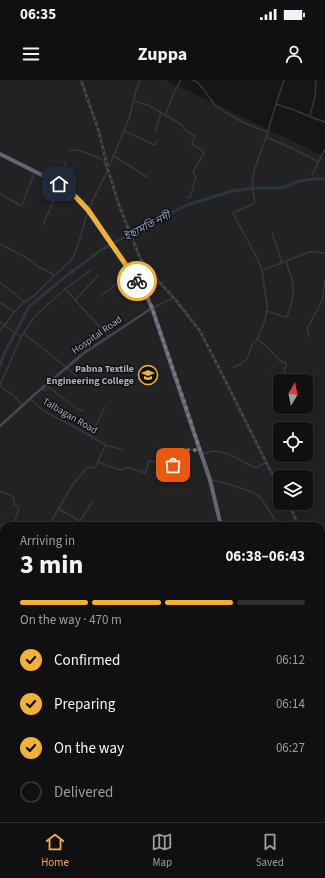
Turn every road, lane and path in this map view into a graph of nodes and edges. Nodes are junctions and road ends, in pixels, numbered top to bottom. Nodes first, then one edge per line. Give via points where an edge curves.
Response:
1 (140, 80) edge
2 (181, 80) edge
3 (194, 80) edge
4 (284, 80) edge
5 (316, 80) edge
6 (133, 101) junction
7 (276, 104) junction
8 (160, 113) junction
9 (165, 116) junction
10 (310, 116) junction
11 (325, 122) edge
12 (124, 131) junction
13 (155, 132) dead end
14 (267, 132) junction
15 (266, 137) junction
16 (158, 142) dead end
17 (325, 149) edge
18 (69, 151) dead end
19 (0, 154) edge
20 (114, 156) junction
21 (66, 162) dead end
22 (318, 162) junction
23 (35, 172) junction
24 (107, 172) junction
25 (312, 175) dead end
26 (147, 177) dead end
27 (60, 184) junction
28 (0, 194) edge
29 (186, 197) dead end
30 (88, 210) junction
31 (43, 225) dead end
32 (272, 233) dead end
33 (0, 244) edge
34 (325, 253) edge
35 (286, 261) junction
36 (282, 263) junction
37 (91, 270) dead end
38 (262, 271) junction
39 (132, 272) junction
40 (55, 274) junction
41 (98, 276) dead end
42 (325, 280) edge
43 (0, 283) edge
44 (65, 289) junction
45 (101, 296) dead end
46 (174, 298) dead end
47 (75, 300) junction
48 (0, 302) edge
49 (24, 302) junction
50 (152, 308) junction
51 (267, 311) junction
52 (14, 312) junction
53 (0, 322) edge
54 (5, 326) junction
55 (0, 330) edge
56 (24, 334) junction
57 (108, 336) junction
58 (21, 337) junction
59 (309, 337) dead end
60 (257, 339) junction
61 (67, 367) junction
62 (234, 367) dead end
63 (285, 374) edge
64 (76, 376) dead end
65 (0, 386) edge
66 (42, 389) junction
67 (30, 399) junction
68 (23, 406) junction
69 (105, 407) dead end
70 (83, 411) dead end
71 (0, 426) edge
72 (91, 436) junction
73 (106, 445) junction
74 (123, 450) dead end
75 (200, 452) junction
76 (98, 462) junction
77 (265, 464) dead end
78 (210, 480) junction
79 (0, 491) edge
80 (92, 502) dead end
81 (59, 508) junction
82 (15, 522) edge
83 (54, 522) edge
84 (220, 522) edge
85 (276, 522) edge

1 - 6 street
2 - 9 street
3 - 14 street via 215,105 242,122
4 - 7 street
5 - 10 street
6 - 8 street via 148,105
6 - 12 street
7 - 10 street
7 - 14 street
8 - 9 street
8 - 13 street
9 - 29 street via 194,135 192,144 204,152 193,172 196,177 190,198
10 - 11 street
12 - 16 street via 155,145
12 - 20 street
14 - 15 street
15 - 22 street
15 - 38 street via 254,171 252,185 255,203 233,213
17 - 22 street
18 - 24 street via 77,150 101,159
19 - 23 highway
20 - 24 street
20 - 26 street
21 - 27 street
22 - 25 street
23 - 27 highway
23 - 28 street via 22,205
24 - 30 street
27 - 30 highway
27 - 31 street
30 - 39 highway
30 - 40 street via 72,259
32 - 36 street
33 - 40 street
34 - 35 street via 309,252
35 - 36 street
35 - 51 street via 294,290 287,317
36 - 38 street
37 - 44 street
38 - 51 street
39 - 45 street
39 - 50 highway
40 - 49 street via 34,296
41 - 47 street
42 - 59 street via 322,301 307,329
43 - 49 street
44 - 47 street
44 - 56 street via 35,316
46 - 50 street
47 - 57 street
48 - 52 street
49 - 52 street
50 - 57 main road, Hospital Road
50 - 75 highway
51 - 60 street
52 - 54 street
53 - 54 street
54 - 55 street
54 - 58 street
56 - 58 street
56 - 61 street
57 - 61 main road, Hospital Road
58 - 65 street
60 - 62 street via 252,343 247,359
60 - 63 street via 280,361 286,363
61 - 64 street
61 - 66 main road, Hospital Road
65 - 68 street
66 - 67 main road, Hospital Road
66 - 70 street via 44,391 49,387
67 - 68 main road, Hospital Road
67 - 72 street, Talbagan Road via 47,413
68 - 71 main road, Hospital Road
69 - 72 street
72 - 73 street, Talbagan Road
73 - 74 street
73 - 76 street, Talbagan Road
75 - 76 street via 189,449 175,465 149,461 145,474 127,467 119,470
75 - 77 street via 219,452 256,468
75 - 78 highway
76 - 81 street via 95,468 87,467
78 - 84 highway
78 - 85 street via 258,495
79 - 82 street via 15,498 14,504 19,508
80 - 81 street via 80,521
81 - 83 street via 52,520

